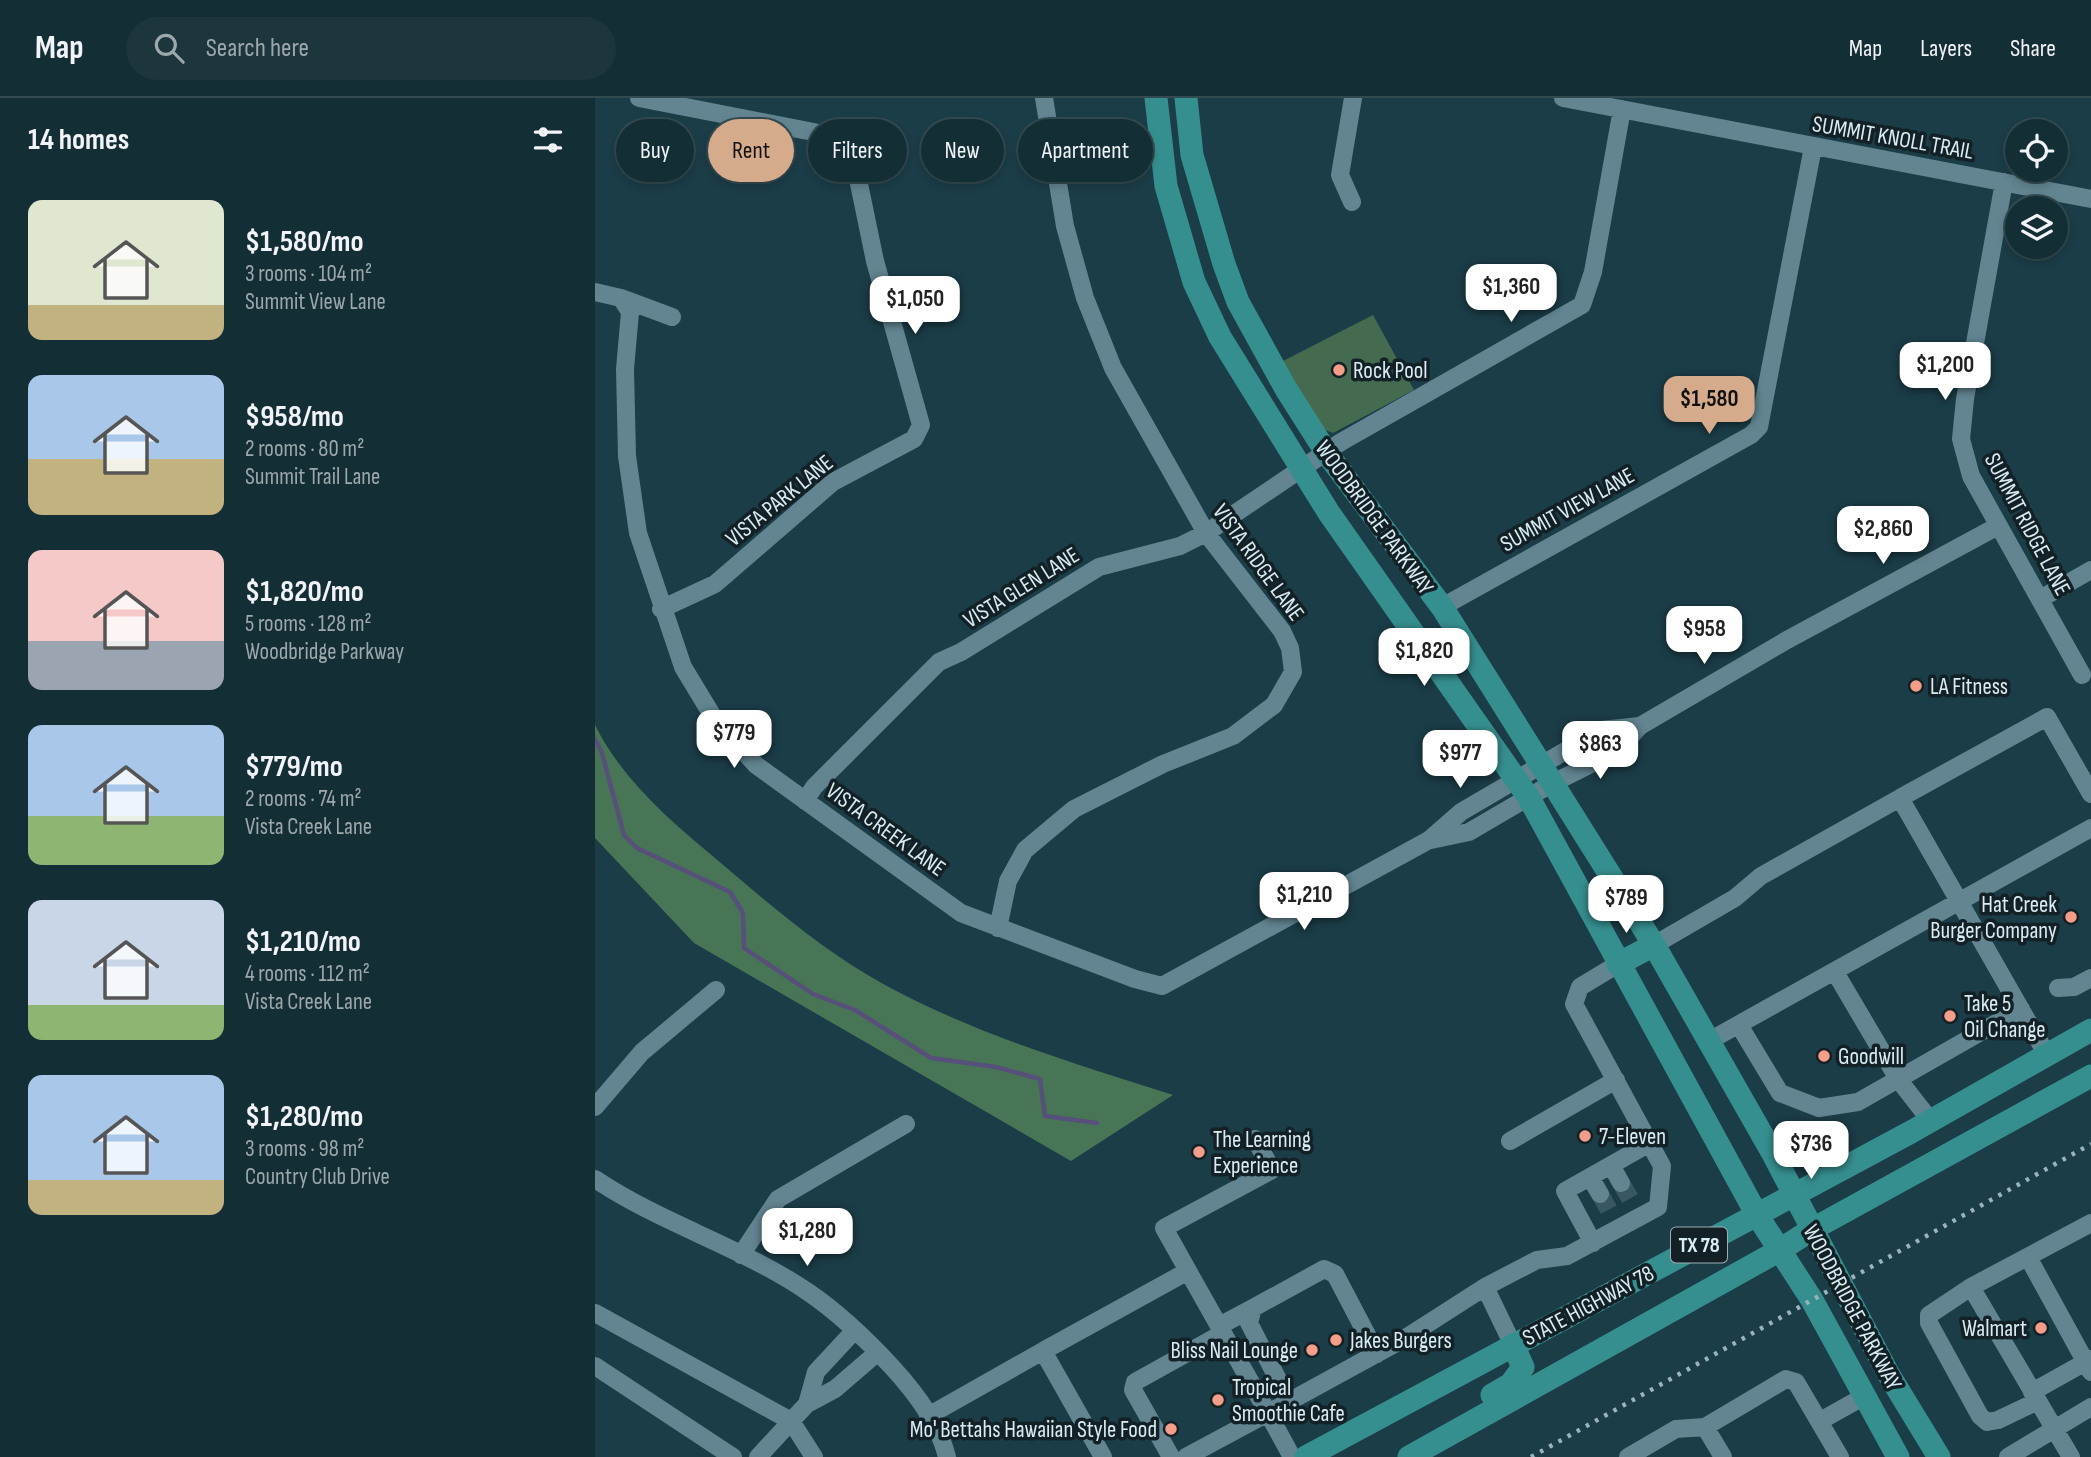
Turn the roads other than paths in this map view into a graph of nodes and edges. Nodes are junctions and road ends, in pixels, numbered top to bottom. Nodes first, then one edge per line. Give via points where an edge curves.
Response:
1 (639, 98) edge
2 (1044, 98) edge
3 (1156, 98) edge
4 (1186, 98) edge
5 (1353, 98) edge
6 (1563, 98) edge
7 (1622, 109) junction
8 (1813, 147) junction
9 (2004, 182) junction
10 (2091, 199) edge
11 (1352, 202) dead end
12 (595, 292) edge
13 (626, 305) junction
14 (672, 317) dead end
15 (1326, 452) junction
16 (1300, 469) junction
17 (1998, 526) junction
18 (1206, 533) junction
19 (2091, 570) edge
20 (2040, 599) junction
21 (1441, 607) junction
22 (661, 609) junction
23 (2082, 675) dead end
24 (1640, 726) junction
25 (1546, 774) junction
26 (1523, 789) junction
27 (2091, 794) edge
28 (1900, 798) junction
29 (805, 801) junction
30 (2089, 835) edge
31 (1960, 903) junction
32 (998, 928) junction
33 (1654, 945) junction
34 (1618, 964) junction
35 (1835, 972) junction
36 (2091, 978) edge
37 (2058, 988) dead end
38 (716, 990) dead end
39 (2021, 1009) junction
40 (1739, 1025) junction
41 (2091, 1030) edge
42 (1709, 1041) junction
43 (2047, 1055) junction
44 (2091, 1076) edge
45 (1898, 1079) junction
46 (1616, 1080) junction
47 (595, 1107) edge
48 (1930, 1120) junction
49 (906, 1124) dead end
50 (1255, 1139) dead end
51 (1510, 1141) dead end
52 (1650, 1143) junction
53 (1611, 1165) junction
54 (1590, 1177) junction
55 (595, 1179) edge
56 (1621, 1183) tunnel mouth
57 (1600, 1194) tunnel mouth
58 (1794, 1195) junction
59 (1757, 1215) junction
60 (2091, 1223) edge
61 (1811, 1230) junction
62 (1593, 1243) junction
63 (1780, 1250) junction
64 (741, 1255) junction
65 (2028, 1257) junction
66 (1188, 1271) junction
67 (1485, 1287) junction
68 (1971, 1287) junction
69 (1253, 1308) junction
70 (595, 1313) edge
71 (855, 1330) junction
72 (1221, 1330) junction
73 (1513, 1345) junction
74 (1043, 1351) junction
75 (879, 1352) junction
76 (1377, 1354) junction
77 (2089, 1364) edge
78 (595, 1366) edge
79 (2035, 1396) junction
80 (1863, 1397) junction
81 (1289, 1401) junction
82 (807, 1404) junction
83 (2091, 1407) edge
84 (1268, 1413) junction
85 (928, 1416) junction
86 (791, 1421) junction
87 (1820, 1421) junction
88 (1705, 1427) junction
89 (2053, 1428) junction
90 (945, 1450) edge
91 (733, 1457) edge
92 (758, 1457) edge
93 (814, 1457) edge
94 (960, 1457) edge
95 (1103, 1457) edge
96 (1171, 1457) edge
97 (1186, 1457) edge
98 (1292, 1457) edge
99 (1306, 1457) edge
100 (1401, 1457) edge
101 (1409, 1457) edge
102 (1628, 1457) edge
103 (1723, 1457) edge
104 (1840, 1457) edge
105 (1898, 1457) edge
106 (1939, 1457) edge
107 (2008, 1457) edge
108 (2071, 1457) edge

1 - 22 street, VISTA PARK LANE via 834,136 852,150 875,261 921,425 914,439 833,482 715,584
2 - 18 street, VISTA RIDGE LANE via 1065,226 1095,326 1113,368
3 - 16 main road, WOODBRIDGE PARKWAY via 1166,186 1194,282 1231,359
4 - 15 main road, WOODBRIDGE PARKWAY via 1192,155 1238,302
5 - 11 street via 1340,174
6 - 7 street, SUMMIT KNOLL TRAIL
7 - 8 street, SUMMIT KNOLL TRAIL
7 - 15 street, VISTA GLEN LANE via 1593,272 1582,306
8 - 9 street, SUMMIT KNOLL TRAIL
8 - 21 street, SUMMIT VIEW LANE via 1759,427
9 - 10 street, SUMMIT KNOLL TRAIL
9 - 17 street, SUMMIT RIDGE LANE via 1961,439 1971,476
12 - 13 street
13 - 14 street
13 - 22 street, VISTA CREEK LANE via 631,496
15 - 16 street, VISTA GLEN LANE
15 - 21 main road, WOODBRIDGE PARKWAY
16 - 18 street, VISTA GLEN LANE
16 - 26 main road, WOODBRIDGE PARKWAY
17 - 20 street, SUMMIT RIDGE LANE
17 - 24 street
18 - 29 street, VISTA GLEN LANE via 1180,546 1099,567 939,662
18 - 32 street, VISTA RIDGE LANE via 1282,631 1293,672 1274,705 1233,736 1163,764 1074,809 1025,850 1008,881
19 - 20 street
20 - 23 street, SUMMIT RIDGE LANE
21 - 25 main road, WOODBRIDGE PARKWAY
22 - 29 street, VISTA CREEK LANE via 683,667 715,720 756,765
24 - 25 street via 1617,751
24 - 25 street via 1601,730
25 - 26 street, VISTA CREEK LANE
25 - 33 main road, WOODBRIDGE PARKWAY
26 - 32 street, VISTA CREEK LANE via 1461,812 1429,840 1162,986
26 - 34 main road, WOODBRIDGE PARKWAY
27 - 28 street via 2047,717
28 - 31 street
28 - 33 street via 1761,876 1735,898
29 - 32 street, VISTA CREEK LANE via 961,913
30 - 31 street
31 - 35 street
31 - 39 street
33 - 34 main road
33 - 42 main road, WOODBRIDGE PARKWAY
34 - 46 street via 1580,987 1574,1004
34 - 59 main road, WOODBRIDGE PARKWAY
35 - 40 street
35 - 45 street
36 - 37 street via 2074,987
38 - 47 street via 642,1052
39 - 43 street
39 - 45 street
40 - 42 street
40 - 45 street via 1780,1093 1819,1108 1858,1102
41 - 43 main road, STATE HIGHWAY 78 / TX 78
42 - 58 main road, WOODBRIDGE PARKWAY
43 - 48 main road, STATE HIGHWAY 78 / TX 78
44 - 61 main road, STATE HIGHWAY 78 / TX 78
45 - 48 street
46 - 51 street
46 - 52 street
48 - 58 main road, STATE HIGHWAY 78 / TX 78
49 - 64 street via 778,1199
50 - 66 street via 1272,1170 1164,1228
52 - 53 street
52 - 62 street via 1662,1166 1658,1207 1636,1209 1615,1221
53 - 54 street
53 - 56 street
54 - 57 street
54 - 62 street via 1565,1191
55 - 64 street via 625,1199
58 - 59 main road, STATE HIGHWAY 78 / TX 78
58 - 61 main road, WOODBRIDGE PARKWAY
59 - 63 main road, WOODBRIDGE PARKWAY
59 - 73 main road, STATE HIGHWAY 78 / TX 78
60 - 65 street
61 - 63 main road, STATE HIGHWAY 78 / TX 78
61 - 106 main road, WOODBRIDGE PARKWAY
62 - 67 street via 1567,1256 1537,1259
63 - 80 main road, WOODBRIDGE PARKWAY
63 - 101 main road, STATE HIGHWAY 78 / TX 78
64 - 71 street via 806,1290
65 - 68 street
65 - 77 street
66 - 72 street
66 - 74 street
67 - 73 street
67 - 76 street
68 - 79 street
68 - 79 street via 1929,1315 1929,1323 1980,1416 1987,1422 1998,1420
69 - 72 street
69 - 76 street via 1324,1269 1335,1274
69 - 81 street via 1249,1324
70 - 86 street
71 - 75 street
71 - 82 street via 816,1372
72 - 84 street
72 - 96 street via 1135,1382 1133,1390
73 - 99 main road, STATE HIGHWAY 78 / TX 78
73 - 100 main road via 1523,1367 1521,1375 1413,1439
74 - 85 street
74 - 95 street
75 - 82 street via 835,1389
75 - 85 street via 912,1389
76 - 81 street
77 - 79 street
78 - 91 street
79 - 89 street
80 - 87 street
80 - 105 main road, WOODBRIDGE PARKWAY
81 - 84 street
82 - 86 street
83 - 89 street
84 - 97 street
84 - 98 street
85 - 90 street
86 - 92 street
86 - 93 street
87 - 88 street via 1796,1382 1786,1379
87 - 104 street
88 - 102 street via 1676,1429
88 - 103 street
89 - 107 street
89 - 108 street
90 - 94 street

